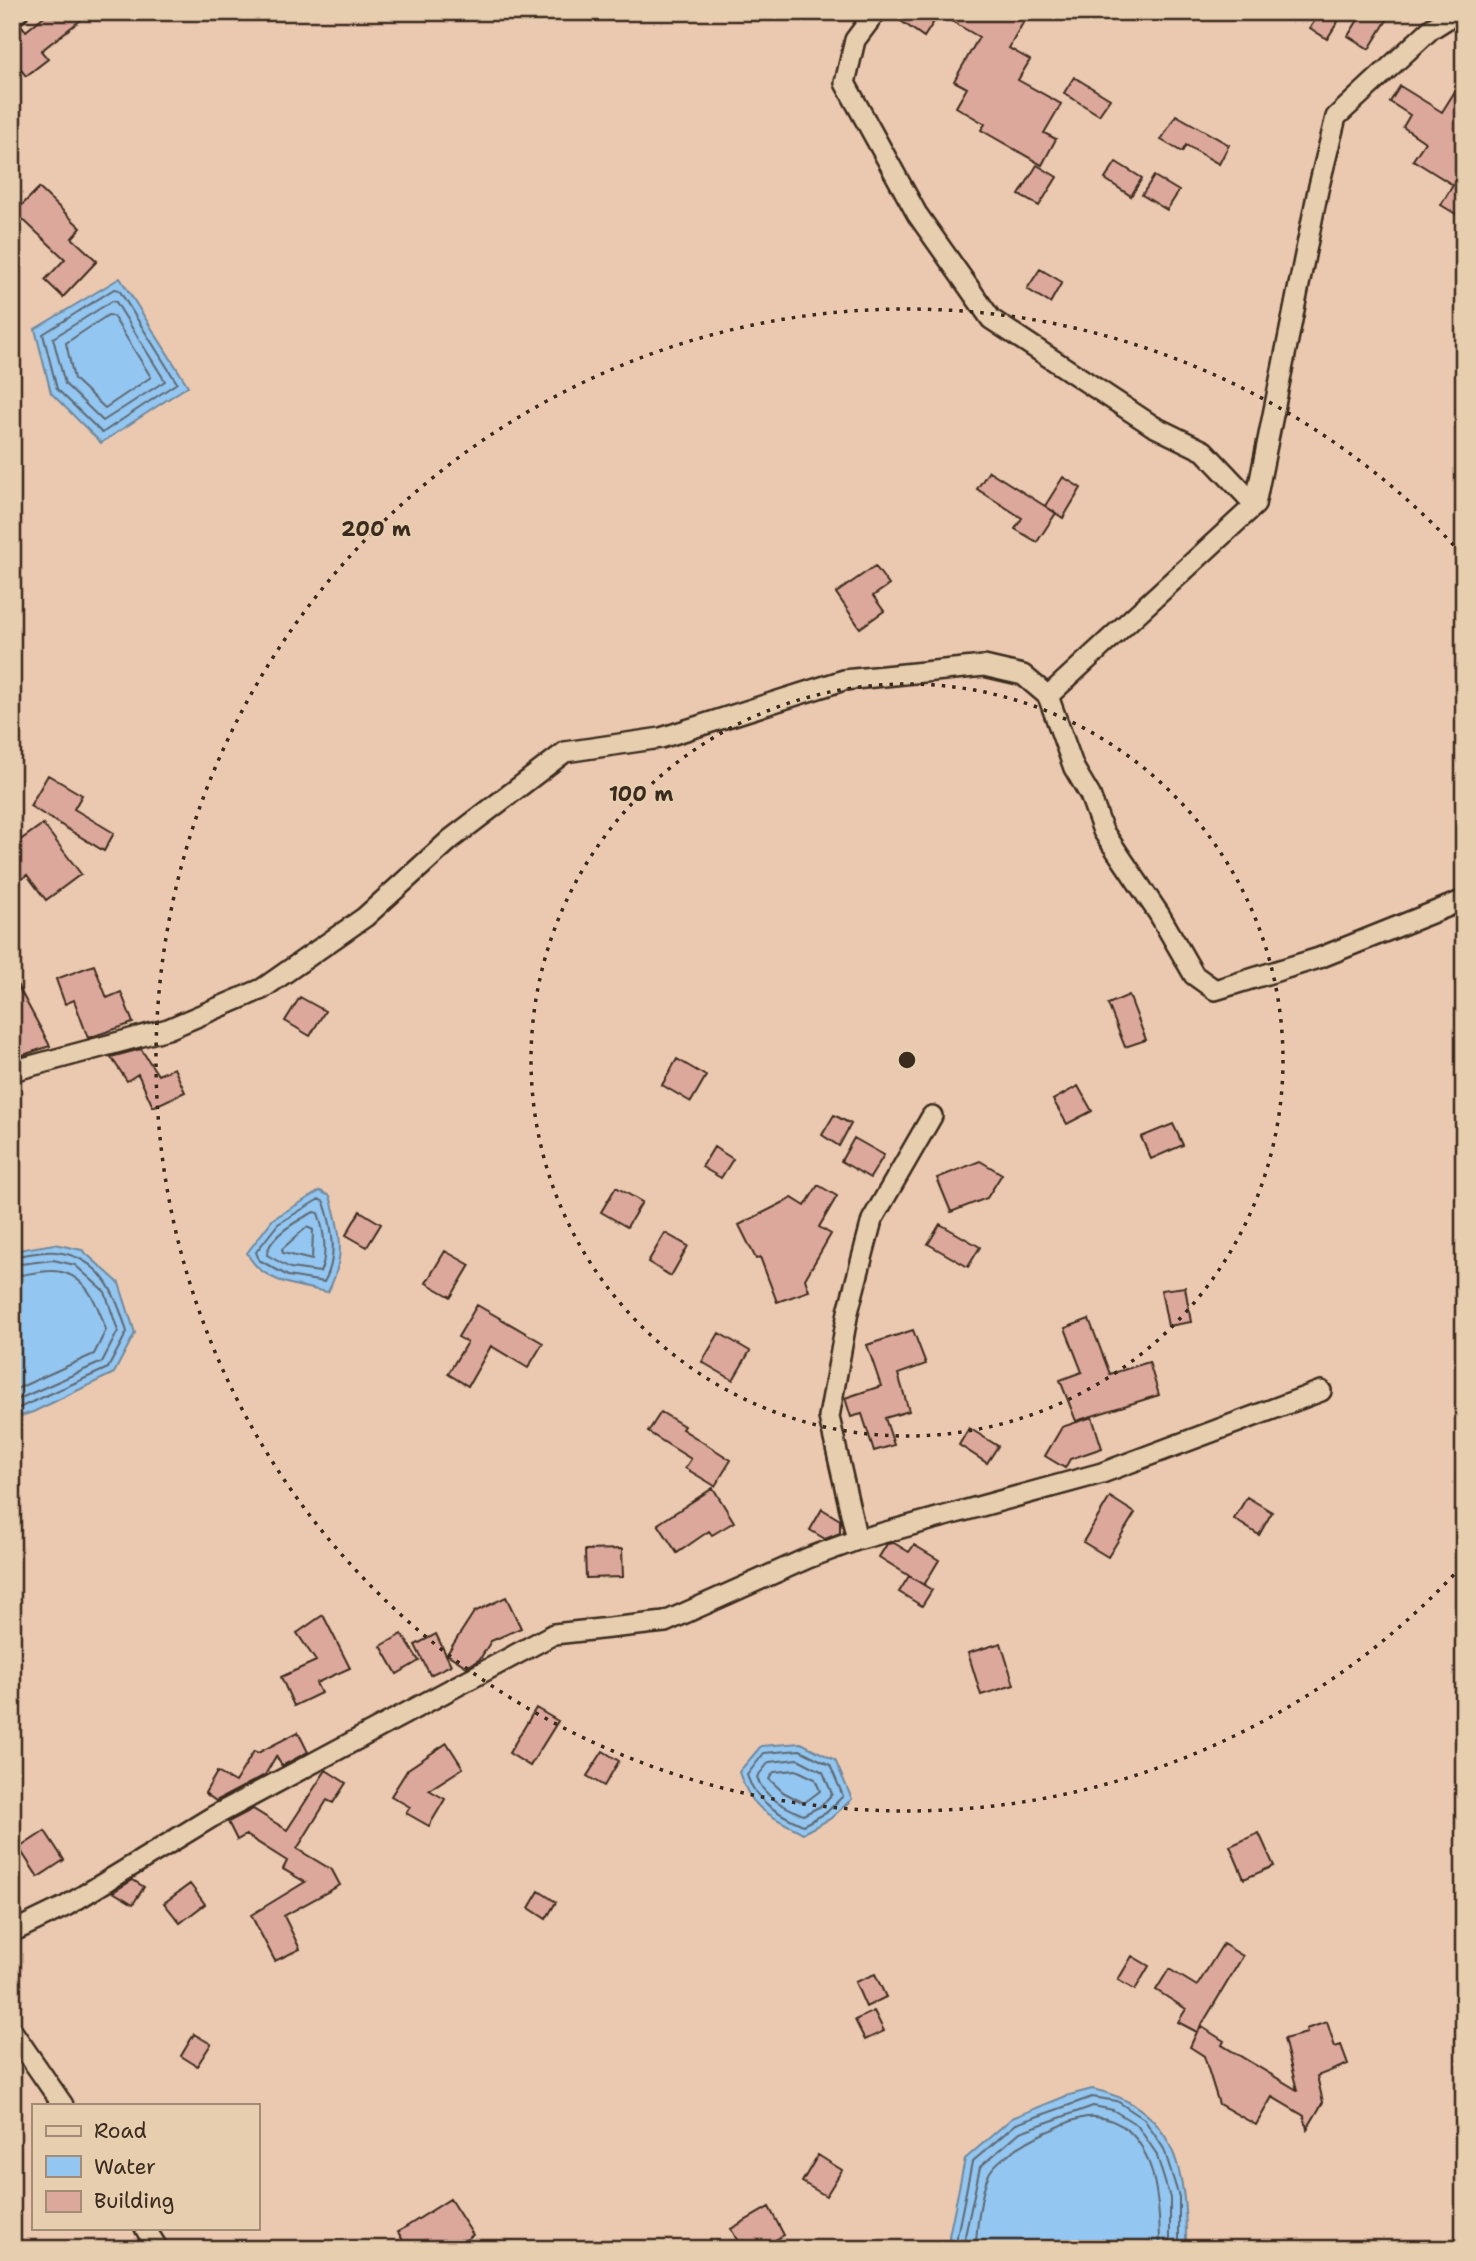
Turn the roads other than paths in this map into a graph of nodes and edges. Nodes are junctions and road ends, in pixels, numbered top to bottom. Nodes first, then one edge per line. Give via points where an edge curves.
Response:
1 (18, 12) edge
2 (876, 12) edge
3 (1458, 12) edge
4 (12, 17) edge
5 (1255, 505) junction
6 (1048, 696) junction
7 (1464, 900) edge
8 (12, 1071) edge
9 (932, 1116) dead end
10 (1321, 1391) dead end
11 (857, 1540) junction
12 (12, 1932) edge
13 (12, 2031) edge
14 (62, 2104) edge
15 (146, 2230) edge
16 (158, 2249) edge

1 - 4 street
2 - 5 street via 855,40 845,83 917,214 991,319 1153,426 1204,451
3 - 5 street via 1432,29 1336,117
5 - 6 street
6 - 7 street via 1073,768 1090,795 1103,831 1194,975 1215,990 1319,958
6 - 8 street via 1023,675 984,666 928,670 845,680 661,738 565,752 452,839 365,917 262,989 168,1029
9 - 11 street via 872,1220 848,1312 829,1417
10 - 11 street via 1102,1473
11 - 12 street via 665,1622 554,1633 212,1817 66,1906
13 - 14 street
15 - 16 street

